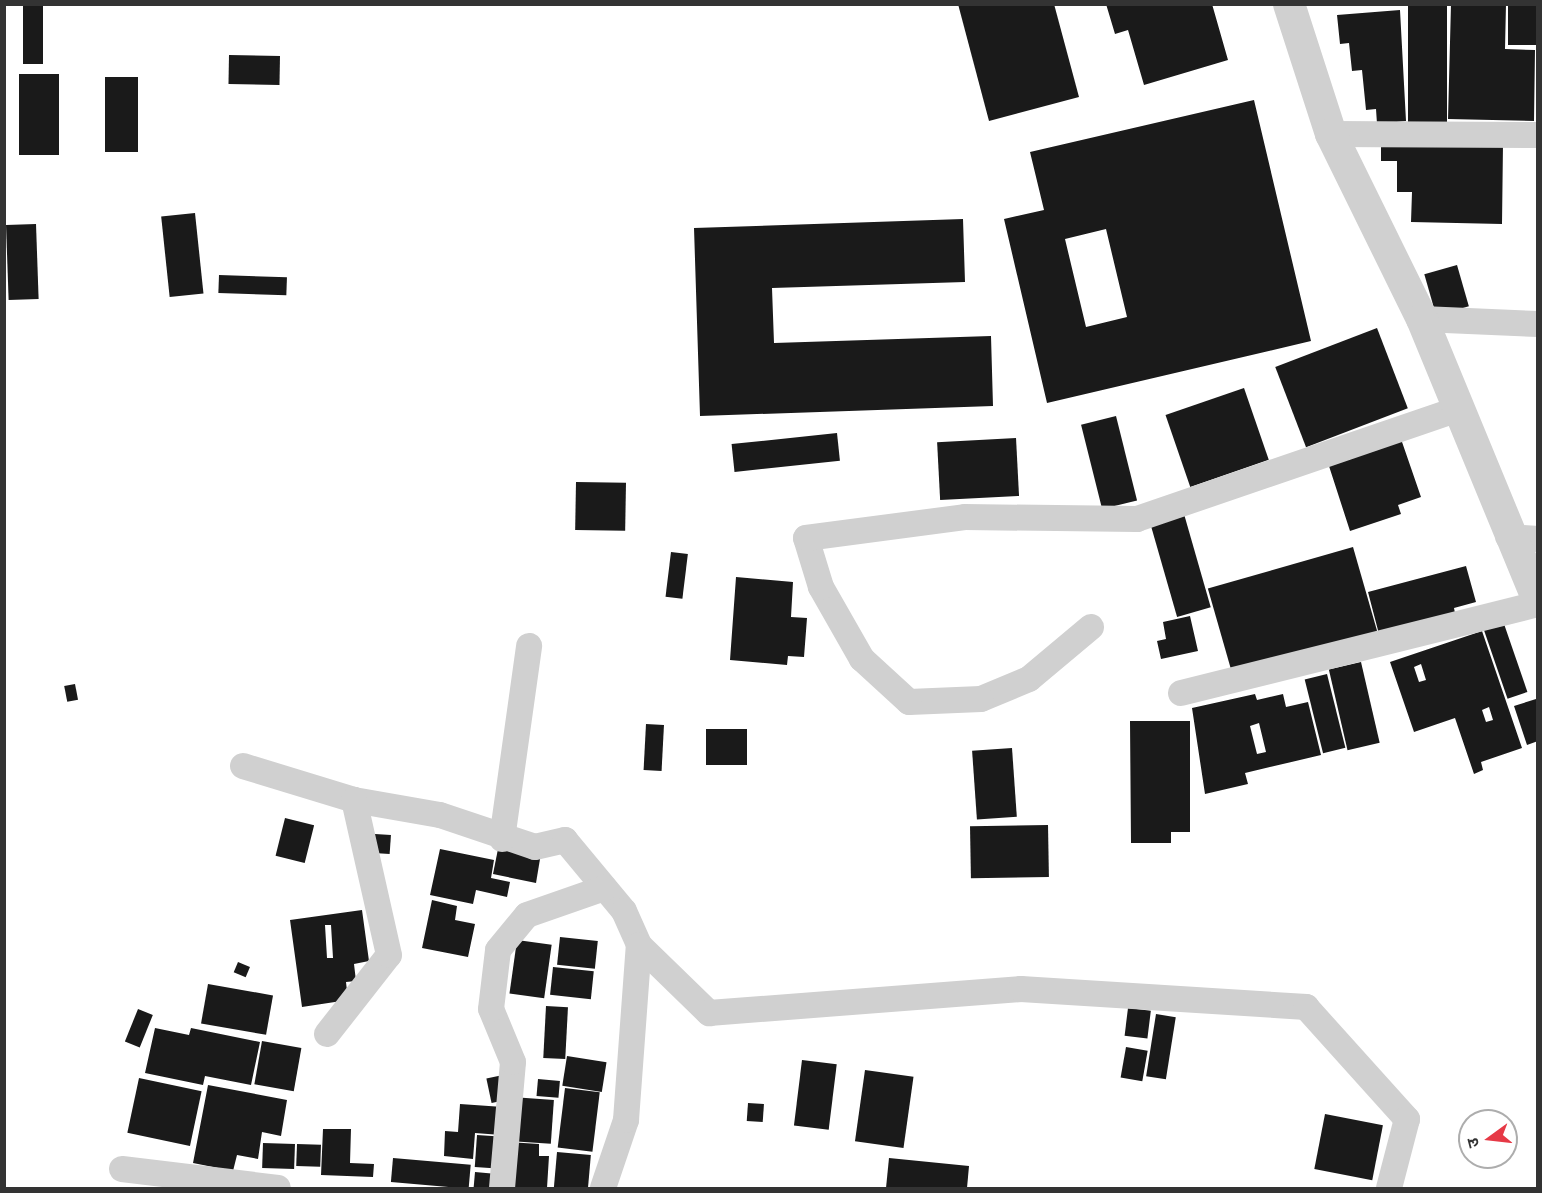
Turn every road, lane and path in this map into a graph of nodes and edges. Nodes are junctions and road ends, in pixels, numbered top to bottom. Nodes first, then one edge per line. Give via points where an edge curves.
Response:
1 (1289, 4) edge
2 (1331, 134) junction
3 (1538, 135) edge
4 (1422, 319) junction
5 (1538, 324) edge
6 (1458, 409) junction
7 (1523, 538) edge
8 (1538, 603) edge
9 (1091, 627) dead end
10 (529, 646) dead end
11 (1180, 693) dead end
12 (243, 766) dead end
13 (354, 800) junction
14 (502, 839) junction
15 (604, 888) junction
16 (639, 945) junction
17 (327, 1034) dead end
18 (122, 1169) dead end
19 (278, 1188) edge
20 (501, 1188) edge
21 (603, 1188) edge
22 (1389, 1188) edge

1 - 2 street
2 - 3 street
2 - 4 street
4 - 5 street
4 - 6 street
6 - 7 street
6 - 9 street via 1137,519 965,517 806,538 821,587 862,658 909,702 981,699 1029,679
7 - 8 street
8 - 11 street
10 - 14 street
12 - 13 street
13 - 14 street via 440,815
13 - 17 street via 389,956
14 - 15 street via 535,847 565,840
15 - 16 street via 624,911
15 - 20 street via 527,915 498,950 491,1009 513,1062
16 - 21 street via 626,1120
16 - 22 street via 709,1013 1021,989 1306,1007 1407,1119
18 - 19 street

